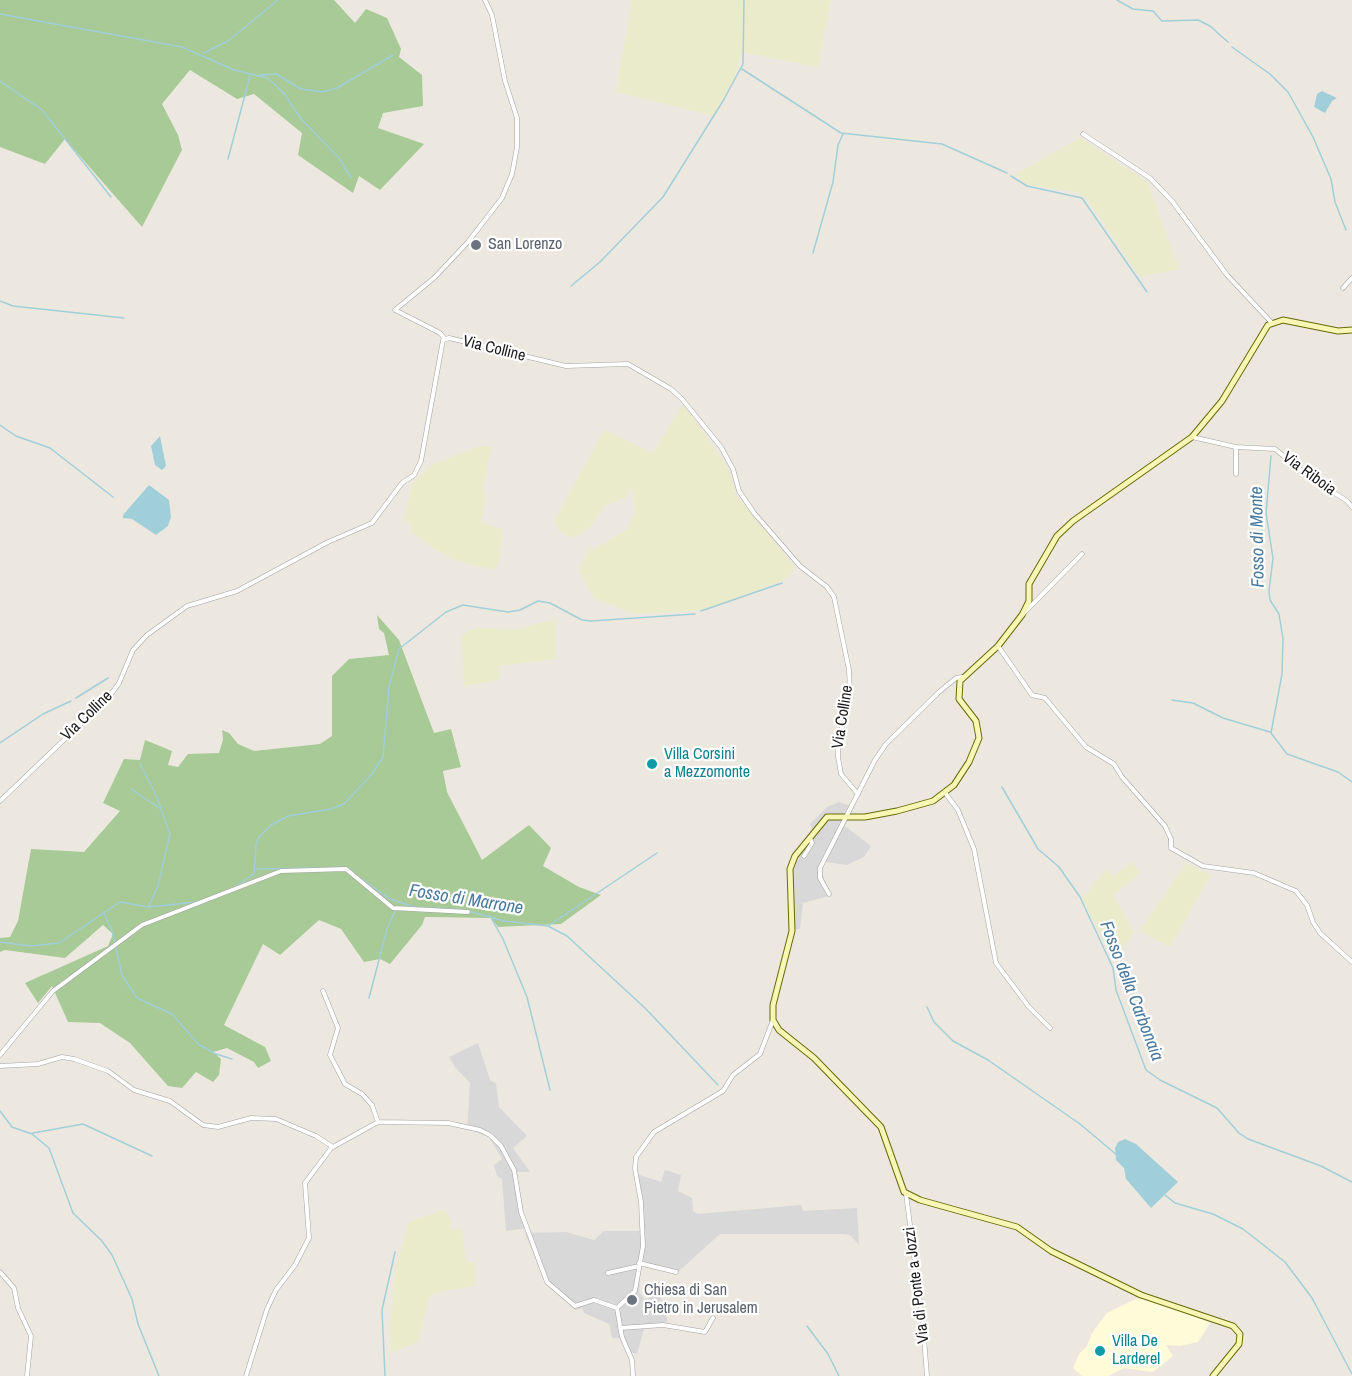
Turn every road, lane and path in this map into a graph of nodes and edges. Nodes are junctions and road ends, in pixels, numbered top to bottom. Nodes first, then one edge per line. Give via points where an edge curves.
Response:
1 (485, 0) edge
2 (1083, 134) dead end
3 (1352, 278) edge
4 (1343, 288) dead end
5 (1272, 322) junction
6 (1352, 330) edge
7 (445, 339) junction
8 (1192, 437) junction
9 (1236, 447) junction
10 (1236, 474) dead end
11 (1352, 507) edge
12 (1082, 554) dead end
13 (1022, 615) junction
14 (998, 646) junction
15 (962, 677) junction
16 (858, 794) junction
17 (946, 794) junction
18 (0, 801) edge
19 (847, 818) junction
20 (809, 837) junction
21 (804, 856) dead end
22 (829, 894) dead end
23 (468, 912) dead end
24 (1352, 962) edge
25 (323, 991) dead end
26 (773, 1020) junction
27 (1050, 1028) dead end
28 (0, 1055) edge
29 (0, 1066) edge
30 (378, 1122) junction
31 (333, 1147) junction
32 (906, 1194) junction
33 (639, 1264) junction
34 (0, 1272) edge
35 (676, 1272) dead end
36 (608, 1273) dead end
37 (618, 1308) junction
38 (713, 1318) dead end
39 (620, 1328) junction
40 (27, 1376) edge
41 (246, 1376) edge
42 (633, 1376) edge
43 (927, 1376) edge
44 (1213, 1376) edge

1 - 7 street via 517,118 512,174 502,198 468,242 434,278 396,307 397,312
2 - 5 street via 1150,178 1227,275
3 - 4 street
5 - 6 main road via 1290,320 1338,331
5 - 8 main road via 1222,401
7 - 16 street, Via Colline via 566,366 628,364 682,399 721,447 739,491 754,513 800,566 834,597 850,692 838,738 838,757 841,774
7 - 18 street, Via Colline via 421,461 372,523 237,591 187,606 156,628 138,642 109,698
8 - 9 street, Via Riboia
8 - 13 main road via 1062,530 1029,584 1029,601
9 - 10 street
9 - 11 street, Via Riboia via 1275,449
12 - 13 street
13 - 14 main road
14 - 15 main road
14 - 24 street via 1032,695 1045,698 1086,747 1114,764 1170,833 1171,848 1203,866 1254,873 1296,891 1320,933
15 - 16 street via 939,692 886,744
15 - 17 main road via 959,699 976,721 980,738 963,774
16 - 19 street
17 - 19 main road via 878,816
17 - 27 street via 958,810 974,849 996,963
19 - 20 main road via 827,817
19 - 22 street via 819,870
20 - 21 street via 812,843
20 - 26 main road via 790,869 792,931 773,1005
23 - 28 street via 393,908 346,869 281,871 142,925 53,991
25 - 30 street via 338,1028 330,1055 345,1084 372,1105
26 - 32 main road via 881,1127
26 - 33 street via 760,1054 736,1072 723,1091 654,1132 636,1157 643,1236
29 - 31 street via 38,1064 62,1057 74,1059 108,1071 134,1090 170,1101 203,1125 218,1127 240,1119 267,1118 316,1136
30 - 31 street
30 - 37 street via 447,1123 490,1135 514,1170 521,1212 547,1282 575,1306 594,1300
31 - 41 street via 305,1184 309,1238 276,1290
32 - 43 street, Via di Ponte a Jozzi
32 - 44 main road via 1017,1227 1051,1251 1141,1295 1233,1326 1240,1334 1239,1344
33 - 35 street
33 - 36 street
33 - 37 street via 635,1291
34 - 40 street via 14,1288 31,1336
37 - 39 street
38 - 39 street via 705,1332 663,1325
39 - 42 street via 632,1360

